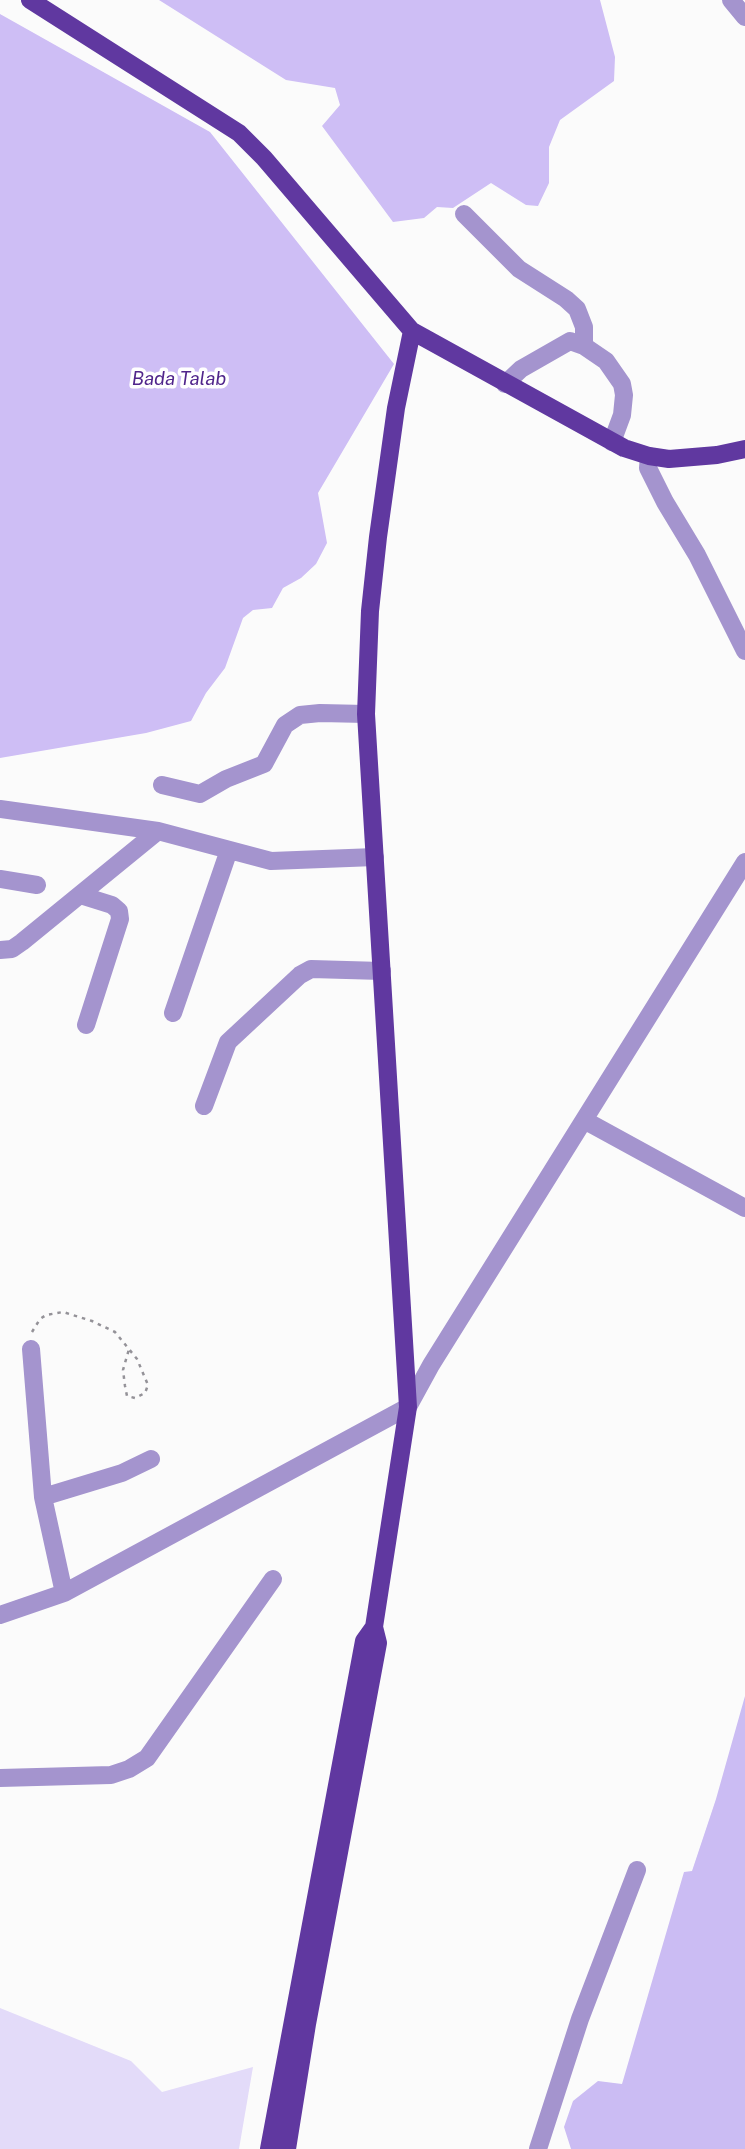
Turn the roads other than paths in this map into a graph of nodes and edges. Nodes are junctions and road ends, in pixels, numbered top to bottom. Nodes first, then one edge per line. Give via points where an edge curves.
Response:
1 (30, 0) edge
2 (731, 0) edge
3 (745, 17) edge
4 (464, 214) dead end
5 (412, 331) junction
6 (584, 346) junction
7 (505, 384) junction
8 (612, 442) junction
9 (745, 449) edge
10 (649, 456) junction
11 (745, 651) edge
12 (366, 714) junction
13 (162, 785) dead end
14 (0, 809) edge
15 (158, 831) junction
16 (229, 850) junction
17 (374, 857) junction
18 (743, 870) edge
19 (0, 879) edge
20 (37, 885) dead end
21 (80, 895) junction
22 (0, 950) edge
23 (382, 971) junction
24 (173, 1013) dead end
25 (86, 1026) dead end
26 (204, 1106) dead end
27 (584, 1120) junction
28 (745, 1208) edge
29 (31, 1349) road end
30 (408, 1407) junction
31 (151, 1459) dead end
32 (43, 1497) junction
33 (273, 1579) dead end
34 (64, 1593) junction
35 (0, 1615) edge
36 (374, 1627) junction
37 (0, 1778) edge
38 (637, 1870) dead end
39 (269, 2149) edge
40 (287, 2149) edge
41 (538, 2149) edge

1 - 5 main road via 239,133
2 - 3 street
4 - 6 street via 519,269 577,309 584,327
5 - 7 main road
5 - 12 main road via 378,537
6 - 7 street via 570,341 521,369
6 - 8 street via 606,361 622,384 622,415
7 - 8 main road
8 - 10 main road
9 - 10 main road via 669,459
10 - 11 street via 648,468
12 - 13 street via 300,715 285,725 264,764 200,794
12 - 17 main road
14 - 15 street
15 - 16 street
15 - 21 street
16 - 17 street via 271,861
16 - 24 street
17 - 23 main road
18 - 27 street
19 - 20 street
21 - 22 street via 12,949
21 - 25 street via 112,905 120,919
23 - 26 street via 324,968 300,975 228,1042
23 - 30 main road
27 - 28 street
27 - 30 street
29 - 32 street
30 - 34 street
30 - 36 main road
31 - 32 street via 122,1473
32 - 34 street
33 - 37 street via 147,1758 111,1775
34 - 35 street
36 - 39 main road via 364,1641
36 - 40 main road via 378,1643
38 - 41 street via 580,2019

